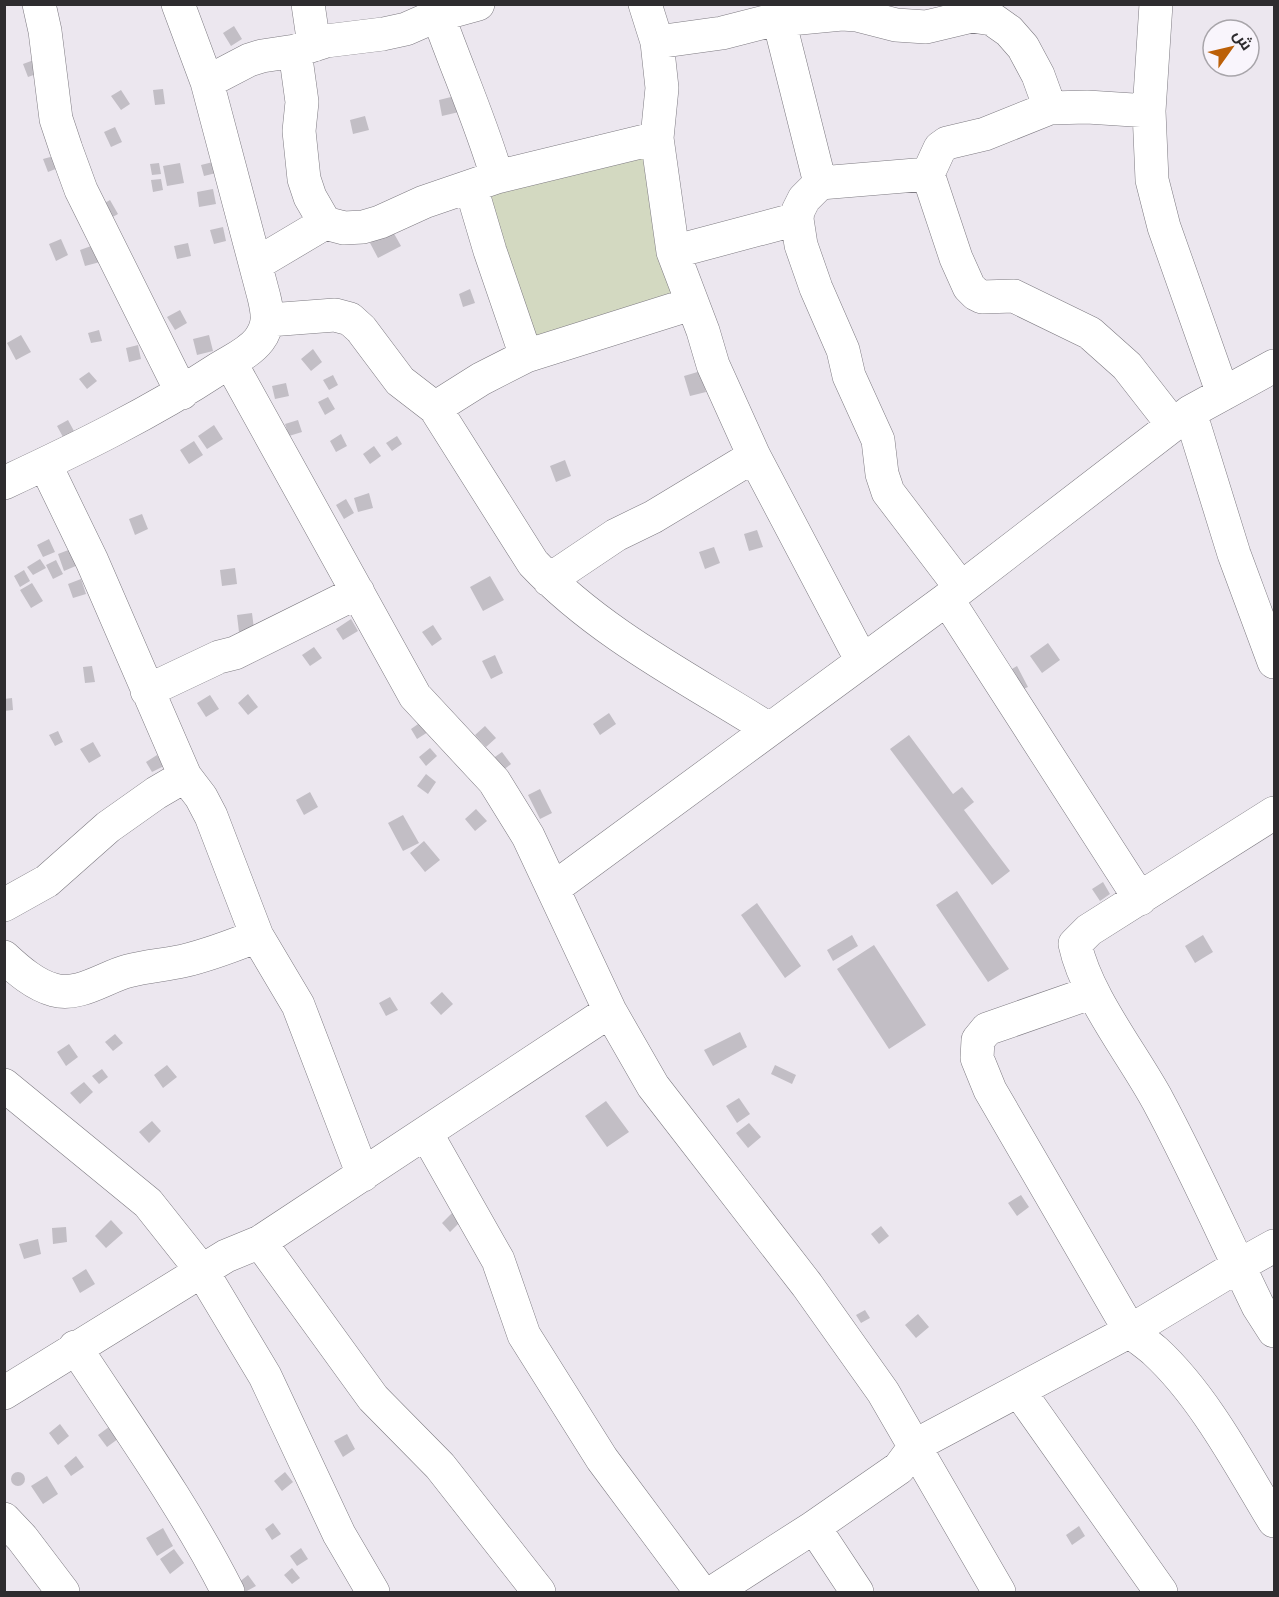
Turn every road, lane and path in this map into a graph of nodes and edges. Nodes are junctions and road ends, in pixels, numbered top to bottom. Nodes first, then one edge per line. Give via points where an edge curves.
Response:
1 (39, 4) edge
2 (178, 4) edge
3 (308, 4) edge
4 (645, 4) edge
5 (1156, 4) edge
6 (456, 9) edge
7 (771, 15) edge
8 (657, 42) junction
9 (305, 48) junction
10 (207, 82) junction
11 (1050, 108) junction
12 (1149, 111) junction
13 (657, 138) junction
14 (928, 174) junction
15 (484, 182) junction
16 (820, 183) junction
17 (797, 219) junction
18 (325, 224) junction
19 (673, 252) junction
20 (256, 264) junction
21 (691, 304) junction
22 (269, 320) junction
23 (526, 356) junction
24 (230, 362) junction
25 (1275, 366) edge
26 (182, 393) junction
27 (1223, 394) junction
28 (435, 408) junction
29 (1182, 418) junction
30 (754, 456) junction
31 (45, 464) junction
32 (4, 483) edge
33 (549, 580) junction
34 (357, 592) junction
35 (954, 593) junction
36 (862, 661) junction
37 (1275, 662) edge
38 (147, 691) junction
39 (769, 729) junction
40 (185, 776) junction
41 (1275, 813) edge
42 (554, 888) junction
43 (1140, 899) junction
44 (4, 905) edge
45 (257, 936) junction
46 (4, 957) edge
47 (1094, 992) junction
48 (610, 1011) junction
49 (4, 1085) edge
50 (426, 1133) junction
51 (363, 1174) junction
52 (260, 1242) junction
53 (1275, 1246) edge
54 (1238, 1266) junction
55 (202, 1271) junction
56 (1130, 1331) junction
57 (1275, 1331) edge
58 (75, 1347) junction
59 (1019, 1391) junction
60 (4, 1393) edge
61 (915, 1445) junction
62 (4, 1519) edge
63 (1275, 1521) edge
64 (814, 1527) junction
65 (63, 1593) edge
66 (228, 1593) edge
67 (373, 1593) edge
68 (539, 1593) edge
69 (701, 1593) edge
70 (713, 1593) edge
71 (856, 1593) edge
72 (999, 1593) edge
73 (1161, 1593) edge

1 - 26 street via 56,119 81,190
2 - 10 street
3 - 9 street
4 - 8 street
5 - 12 street
6 - 9 street via 406,29
6 - 15 street via 452,57 486,140
7 - 8 street via 722,33
7 - 11 street via 857,15 896,25 926,27 972,16 992,19 1023,47
7 - 16 street
8 - 13 street via 662,88
9 - 10 street via 249,60
9 - 18 street via 299,131 304,179
10 - 20 street
11 - 12 street
11 - 14 street via 985,134 947,143 940,148
12 - 27 street via 1152,180 1164,226
13 - 15 street
13 - 19 street
14 - 16 street
14 - 29 street via 956,258 976,294 1014,296 1090,333
15 - 18 street via 363,227
15 - 23 street via 490,251
16 - 17 street via 804,199
17 - 19 street
17 - 35 street via 801,245 816,288 878,440 888,492
18 - 20 street
19 - 21 street
20 - 22 street
21 - 23 street
21 - 30 street via 713,365
22 - 24 street via 259,340
22 - 28 street via 335,315 350,319 400,381
23 - 28 street
24 - 26 street
24 - 34 street
25 - 27 street
26 - 31 street
27 - 29 street
28 - 33 street via 533,563
29 - 35 street
29 - 37 street
30 - 33 street via 616,535
30 - 36 street
31 - 32 street
31 - 38 street via 92,561
33 - 39 street via 603,626
34 - 38 street via 235,653
34 - 42 street via 415,696 494,782
35 - 36 street
35 - 43 street
36 - 39 street
38 - 40 street
39 - 42 street
40 - 44 street via 108,827 47,882
40 - 45 street via 211,816
41 - 43 street
42 - 48 street
43 - 47 street via 1089,930 1075,944
45 - 46 street via 224,950 126,971 66,991 33,980
45 - 51 street via 302,1015
47 - 54 street via 1158,1100
47 - 56 street via 987,1029 978,1040 977,1058 990,1090
48 - 50 street
48 - 61 street via 653,1086 807,1285 883,1392
49 - 55 street via 148,1203
50 - 51 street
50 - 69 street via 498,1260 524,1335 602,1459
51 - 52 street
52 - 55 street
52 - 68 street via 373,1398 440,1466
53 - 54 street
54 - 56 street
54 - 57 street
55 - 58 street
55 - 67 street via 265,1376 339,1534
56 - 59 street
56 - 63 street via 1177,1373
58 - 60 street
58 - 66 street via 211,1558
59 - 61 street
59 - 73 street
61 - 64 street via 899,1468
61 - 72 street
62 - 65 street
64 - 70 street
64 - 71 street

